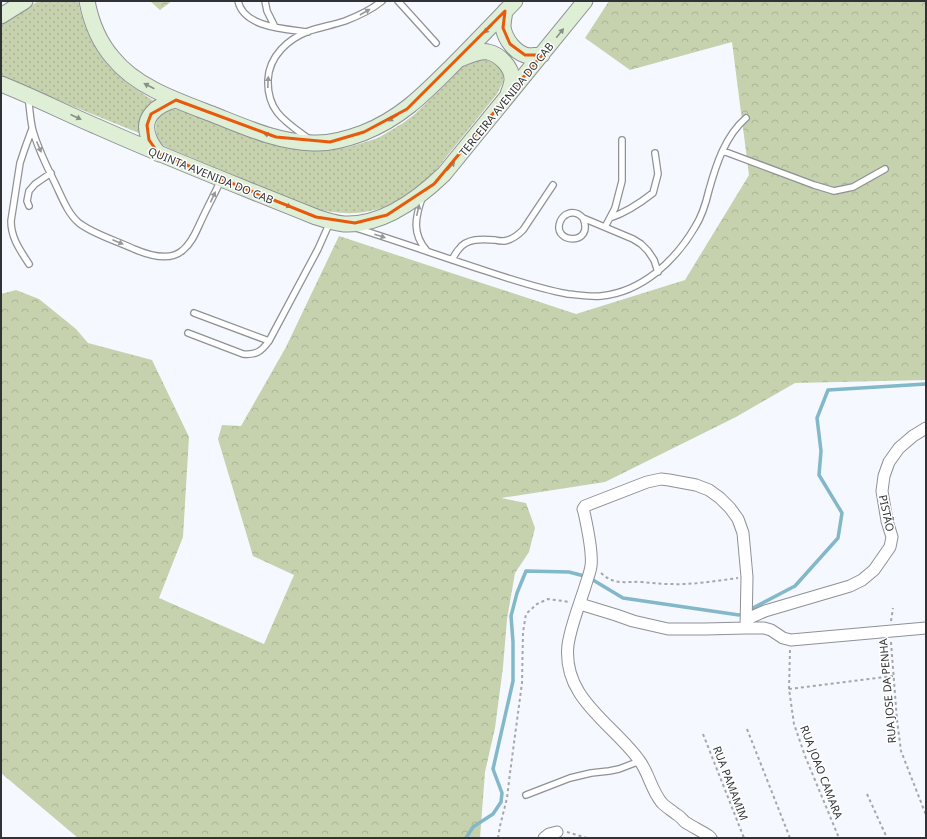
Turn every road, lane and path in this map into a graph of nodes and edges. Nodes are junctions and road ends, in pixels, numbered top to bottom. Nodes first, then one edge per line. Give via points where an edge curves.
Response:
1 (25, 1) edge
2 (87, 1) edge
3 (238, 1) edge
4 (265, 1) edge
5 (382, 1) edge
6 (398, 1) edge
7 (585, 1) edge
8 (510, 6) edge
9 (1, 16) edge
10 (275, 27) junction
11 (308, 32) junction
12 (436, 43) dead end
13 (542, 55) junction
14 (458, 60) junction
15 (1, 84) edge
16 (28, 95) junction
17 (506, 99) junction
18 (176, 100) junction
19 (746, 118) dead end
20 (32, 128) junction
21 (622, 140) dead end
22 (314, 143) junction
23 (723, 151) junction
24 (655, 153) dead end
25 (159, 154) junction
26 (885, 169) dead end
27 (51, 173) junction
28 (221, 179) junction
29 (553, 185) dead end
30 (423, 193) junction
31 (29, 206) dead end
32 (584, 218) junction
33 (610, 218) junction
34 (337, 223) junction
35 (605, 227) junction
36 (427, 251) junction
37 (452, 260) junction
38 (28, 264) dead end
39 (658, 272) junction
40 (194, 313) dead end
41 (188, 333) dead end
42 (268, 341) junction
43 (926, 428) edge
44 (592, 559) junction
45 (747, 577) junction
46 (580, 604) junction
47 (893, 608) dead end
48 (747, 623) junction
49 (926, 628) edge
50 (890, 632) junction
51 (791, 640) junction
52 (893, 676) junction
53 (789, 689) junction
54 (747, 729) dead end
55 (704, 734) dead end
56 (640, 761) junction
57 (867, 794) dead end
58 (526, 795) dead end
59 (926, 815) edge
60 (557, 832) joint
61 (498, 838) edge
62 (544, 838) edge
63 (587, 838) edge
64 (711, 838) edge
65 (744, 838) edge
66 (790, 838) edge
67 (839, 838) edge
68 (887, 838) edge

1 - 9 main road
18 -> 2 main road via 144,84 113,59 94,27
3 - 10 lane via 244,14 257,22
4 - 10 lane via 266,11
11 -> 5 lane via 344,22
6 - 12 lane
13 -> 7 main road, TERCEIRA AVENIDA DO CAB
8 - 13 main road via 503,28 510,44 525,55
8 -> 14 main road
10 - 11 lane
22 -> 11 lane via 276,111 270,101 268,90 270,64 278,52 289,42
13 - 17 main road, TERCEIRA AVENIDA DO CAB
14 - 17 main road via 486,52 504,62 512,77 512,86
14 -> 22 main road via 407,109 385,123 346,139
15 - 16 main road, QUINTA AVENIDA DO CAB
16 - 20 lane
16 -> 25 main road, QUINTA AVENIDA DO CAB
30 -> 17 main road, TERCEIRA AVENIDA DO CAB via 444,174
22 -> 18 main road via 258,132
18 - 25 main road via 156,108 148,119 149,140
19 - 23 lane via 733,131
20 -> 27 lane
20 - 38 lane via 20,163 11,221 13,236
21 - 33 lane via 622,181
23 - 26 lane via 834,191 853,187
23 - 39 lane via 696,226 673,258
24 - 33 lane via 658,174 653,193 623,213
25 - 28 main road, QUINTA AVENIDA DO CAB
27 -> 28 lane via 68,208 78,222 97,233 152,256 166,256 183,250 190,242
27 - 31 lane via 29,191 26,202
28 -> 34 main road, QUINTA AVENIDA DO CAB
29 - 37 lane via 517,236 504,241 472,241 459,248
30 - 34 main road, QUINTA AVENIDA DO CAB via 377,219 355,224
36 -> 30 lane via 421,245 416,229 417,213
32 - 32 lane via 572,213 565,215 561,219 560,232 569,239 576,239 586,229
32 - 35 lane
33 - 35 lane
34 -> 36 lane
34 - 42 lane via 314,255
35 - 39 lane via 641,244 654,260
36 - 37 lane
37 - 39 lane via 529,285 581,296 601,296 622,291
40 - 42 lane
41 - 42 lane via 243,354 257,352 264,348
43 - 48 street, PISTÃO via 899,448 889,462 882,491 892,537 890,547 874,570 850,586 771,609
44 - 45 path via 596,568 610,580 626,583 699,583
44 - 45 street via 585,506 661,479 709,490 730,508 738,519 743,533
44 - 46 street
45 - 48 street
46 - 48 street via 633,622 668,629 705,629
46 - 56 street via 568,646 569,668 573,682 580,695
46 - 61 path via 548,599 537,604 526,614 522,682 507,798
47 - 50 path, RUA JOSE DA PENHA
48 - 51 street via 772,630
49 - 50 street
50 - 51 street
50 - 52 path, RUA JOSE DA PENHA
51 - 53 path, RUA JOAO CAMARA
52 - 53 path
52 - 59 path, RUA JOSE DA PENHA via 901,751
53 - 67 path, RUA JOAO CAMARA via 794,724
54 - 66 path
55 - 65 path, RUA PAMAMIM
56 - 58 lane via 609,772 570,778
56 - 64 street via 662,802
57 - 68 path
60 - 62 street
60 - 63 path via 568,832

